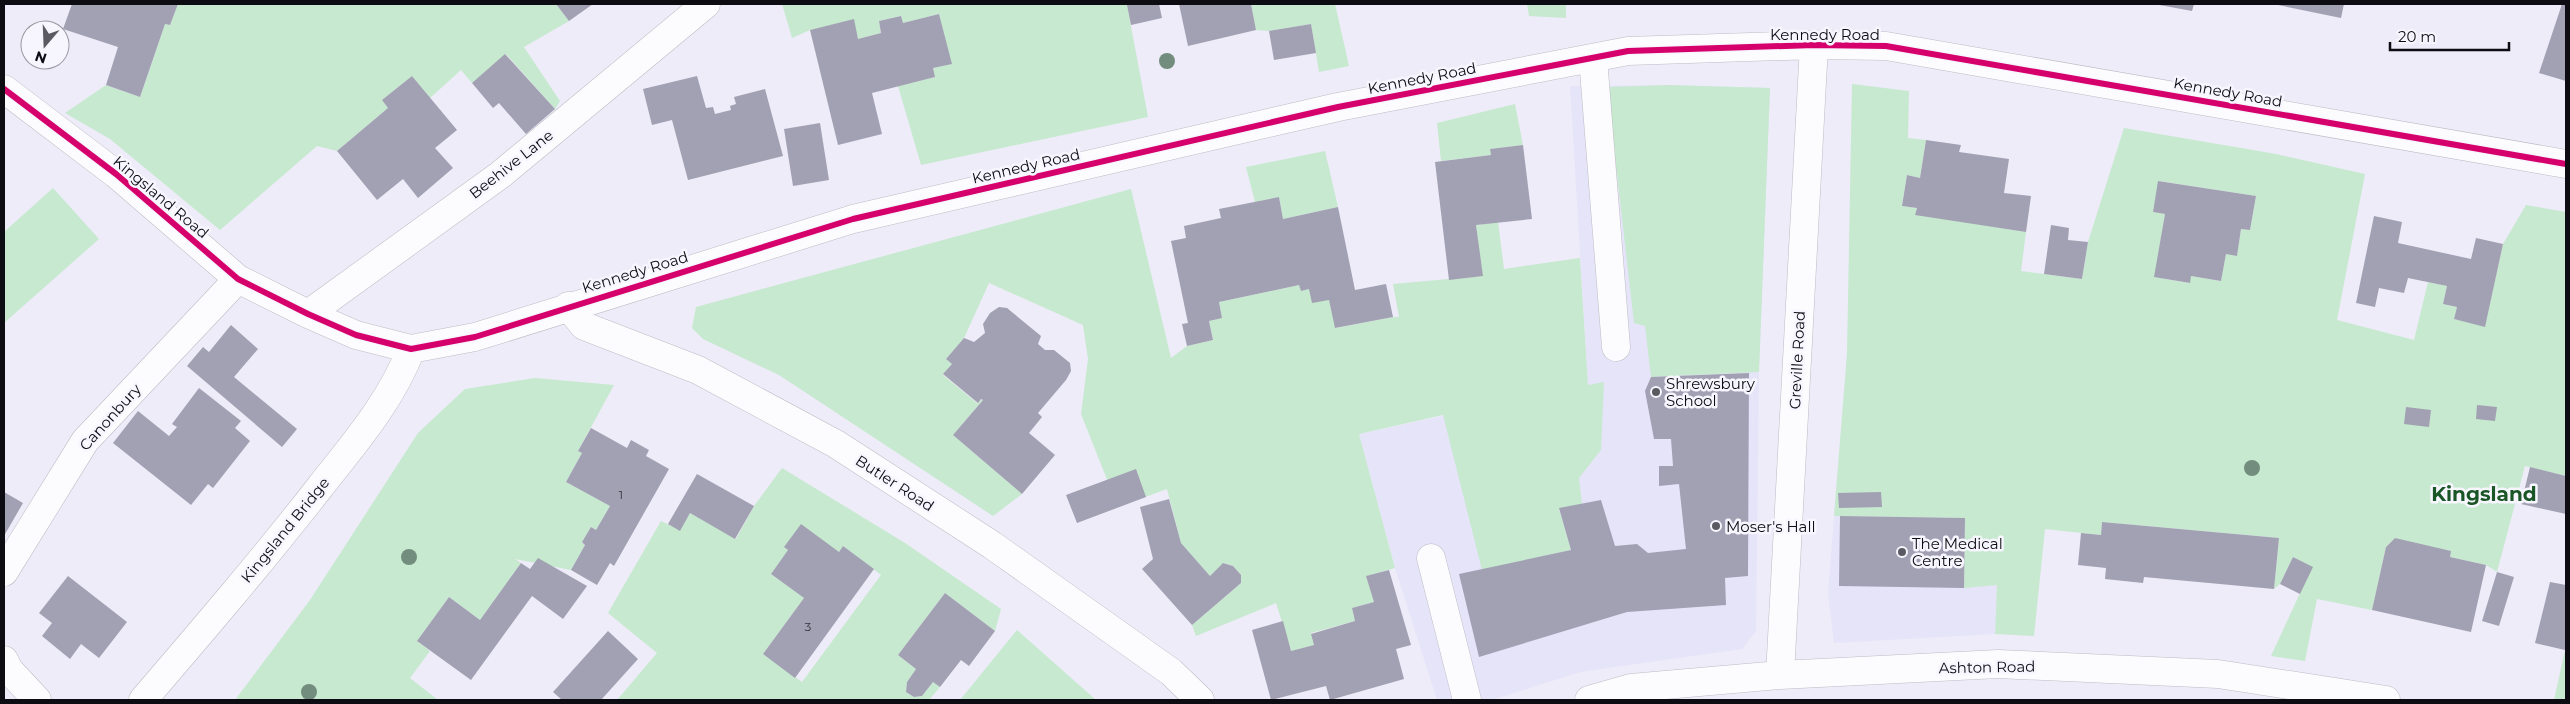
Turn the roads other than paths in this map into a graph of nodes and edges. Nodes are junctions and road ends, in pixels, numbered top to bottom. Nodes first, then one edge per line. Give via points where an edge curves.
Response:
1 (706, 4) edge
2 (1814, 45) junction
3 (1593, 58) junction
4 (4, 89) edge
5 (2566, 164) edge
6 (238, 279) junction
7 (568, 306) junction
8 (308, 314) junction
9 (1616, 347) dead end
10 (411, 349) junction
11 (1431, 558) dead end
12 (4, 572) edge
13 (4, 660) edge
14 (1780, 675) junction
15 (37, 700) edge
16 (143, 700) edge
17 (1200, 700) edge
18 (1467, 700) edge
19 (1589, 700) edge
20 (2386, 700) edge

1 - 8 street, Beehive Lane via 500,175
2 - 3 street, Kennedy Road via 1628,51
2 - 5 street, Kennedy Road via 1886,46
2 - 14 street, Greville Road
3 - 7 street, Kennedy Road via 1338,107 853,218
3 - 9 street
4 - 6 street, Kingsland Road via 116,174
6 - 8 street, Kingsland Road
6 - 12 street, Canonbury via 84,441
7 - 10 street, Kennedy Road via 475,337
7 - 17 street, Butler Road via 584,326 698,370 836,444 1000,551 1171,672
8 - 10 street, Kennedy Road via 356,335
10 - 16 street, Kingsland Bridge via 402,372 360,436 257,567
11 - 18 street
13 - 15 street via 9,670
14 - 19 street, Ashton Road via 1631,688
14 - 20 street, Ashton Road via 1998,664 2218,674

